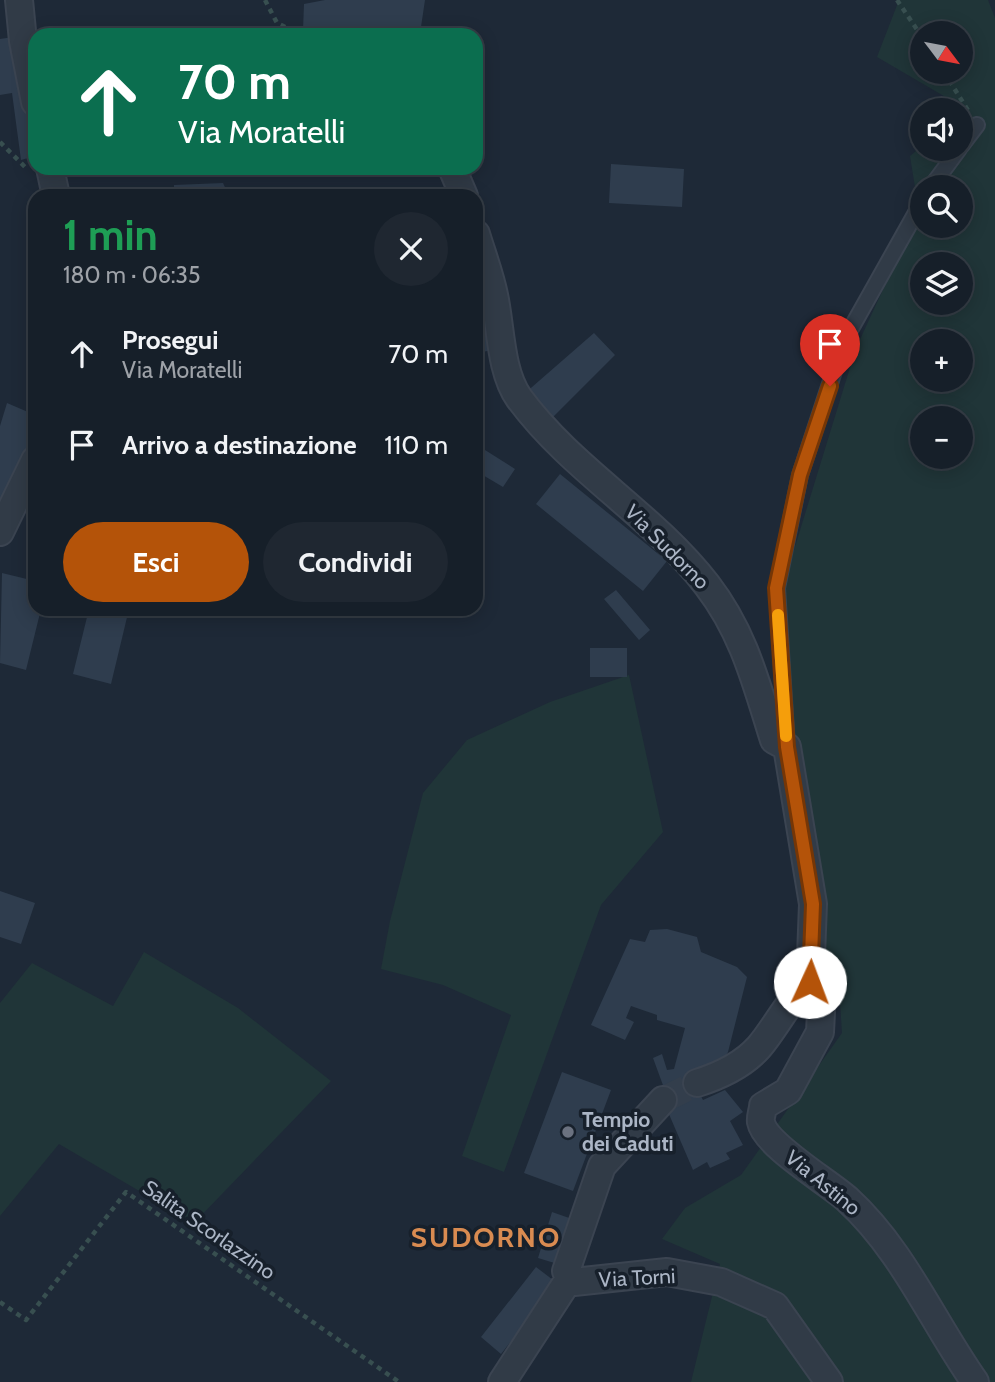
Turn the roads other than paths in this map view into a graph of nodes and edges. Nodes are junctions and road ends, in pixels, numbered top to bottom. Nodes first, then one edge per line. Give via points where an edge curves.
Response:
1 (19, 0) edge
2 (28, 66) edge
3 (977, 125) road end
4 (973, 130) edge
5 (910, 223) edge
6 (483, 257) edge
7 (28, 474) edge
8 (0, 532) edge
9 (787, 747) junction
10 (810, 982) junction
11 (697, 1083) tunnel mouth
12 (663, 1100) tunnel mouth
13 (569, 1279) junction
14 (502, 1382) edge
15 (829, 1382) edge
16 (975, 1382) edge

1 - 2 street
3 - 4 lane
5 - 9 lane via 844,341 800,475 776,588
6 - 9 street, Via Sudorno via 509,379 519,397 570,455 666,541 707,585 744,642 774,740
7 - 8 street
9 - 10 street, Via Sudorno via 813,904
10 - 11 street via 797,992 758,1048
10 - 16 street, Via Astino via 821,1012 820,1032 788,1091 764,1106 761,1122 768,1136 793,1160 862,1213 885,1241
12 - 13 street via 602,1166 566,1271
13 - 14 street
13 - 15 street, Via Torni via 667,1272 721,1282 775,1307

